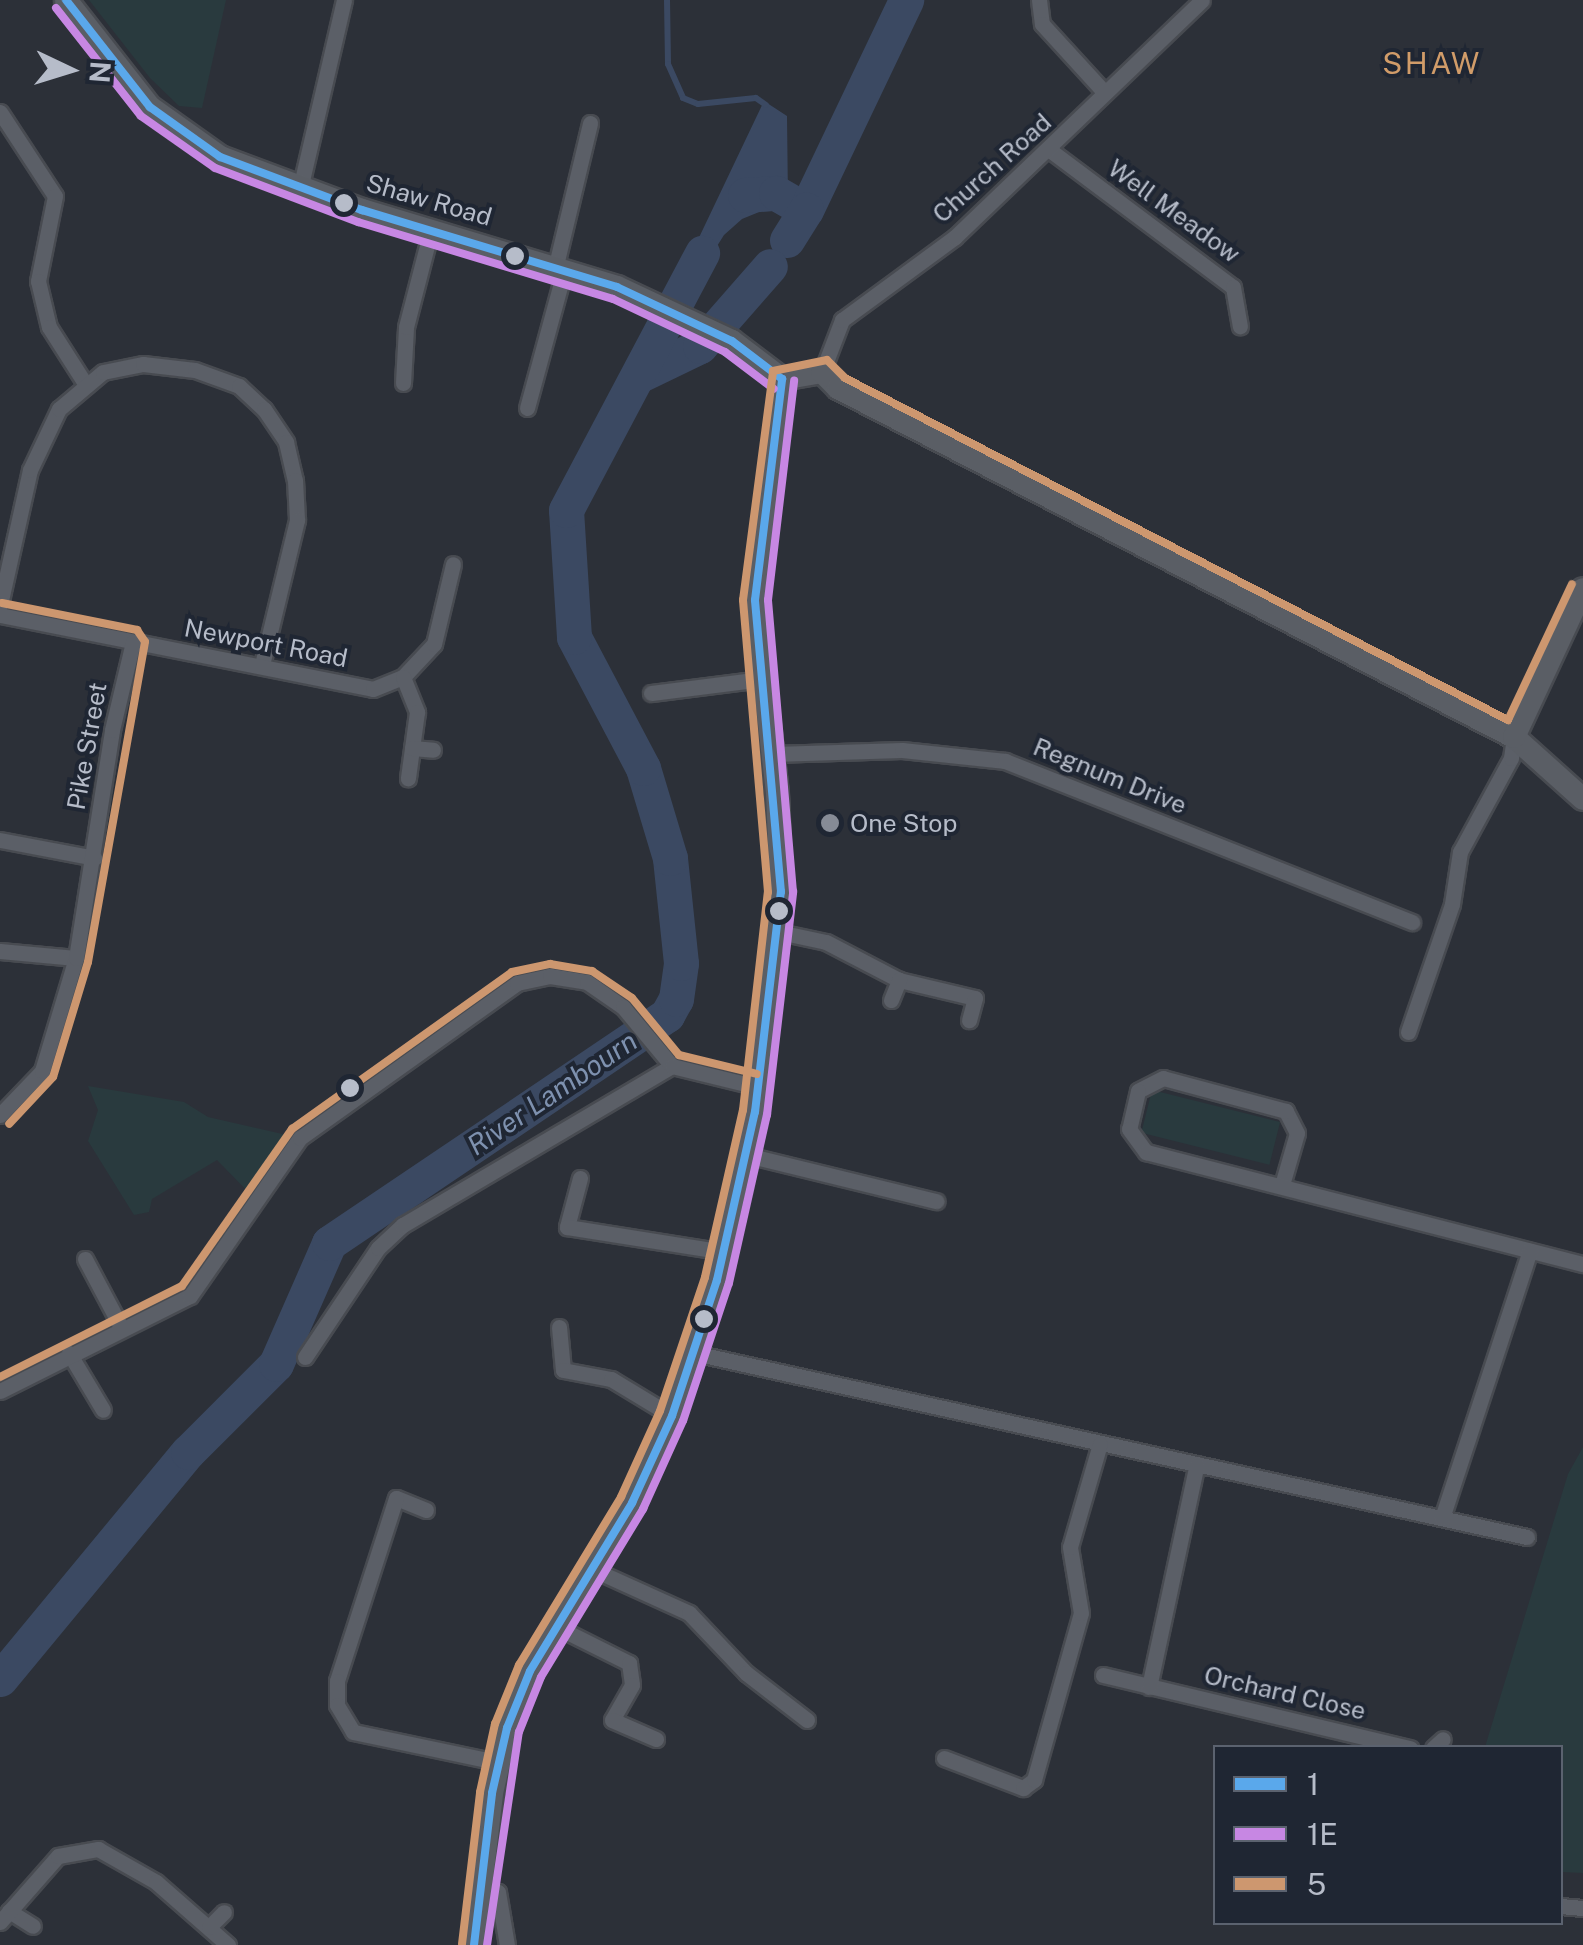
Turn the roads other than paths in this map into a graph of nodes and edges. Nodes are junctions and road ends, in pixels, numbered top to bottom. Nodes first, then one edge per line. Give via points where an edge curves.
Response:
1 (66, 0) edge
2 (344, 0) edge
3 (1039, 0) edge
4 (1202, 0) edge
5 (1105, 93) junction
6 (0, 112) edge
7 (590, 123) dead end
8 (1050, 152) junction
9 (300, 189) junction
10 (432, 230) junction
11 (560, 267) junction
12 (1240, 326) dead end
13 (822, 372) junction
14 (782, 379) junction
15 (84, 382) junction
16 (402, 383) dead end
17 (527, 408) dead end
18 (453, 564) dead end
19 (1583, 589) edge
20 (0, 606) edge
21 (0, 614) edge
22 (134, 642) junction
23 (262, 664) junction
24 (403, 677) junction
25 (762, 680) junction
26 (651, 693) dead end
27 (1514, 737) junction
28 (412, 748) junction
29 (432, 750) dead end
30 (773, 754) junction
31 (408, 778) dead end
32 (1583, 799) edge
33 (0, 840) edge
34 (94, 858) junction
35 (1412, 922) dead end
36 (779, 932) junction
37 (0, 951) edge
38 (76, 958) junction
39 (900, 980) junction
40 (890, 1000) dead end
41 (969, 1020) dead end
42 (1408, 1032) dead end
43 (668, 1062) junction
44 (754, 1086) junction
45 (0, 1114) edge
46 (747, 1155) junction
47 (580, 1178) dead end
48 (1282, 1185) junction
49 (936, 1201) dead end
50 (1530, 1251) junction
51 (724, 1252) junction
52 (86, 1260) dead end
53 (1583, 1264) edge
54 (559, 1327) dead end
55 (122, 1329) junction
56 (69, 1353) junction
57 (694, 1354) junction
58 (305, 1357) dead end
59 (0, 1391) edge
60 (103, 1410) dead end
61 (672, 1416) junction
62 (1100, 1444) junction
63 (1196, 1464) junction
64 (426, 1510) dead end
65 (1442, 1518) junction
66 (1527, 1537) dead end
67 (592, 1569) junction
68 (555, 1626) junction
69 (1103, 1674) dead end
70 (1148, 1687) junction
71 (808, 1720) dead end
72 (656, 1739) dead end
73 (1397, 1745) edge
74 (944, 1758) dead end
75 (497, 1762) junction
76 (480, 1889) junction
77 (224, 1912) dead end
78 (4, 1917) edge
79 (33, 1926) dead end
80 (210, 1927) junction
81 (228, 1945) edge
82 (474, 1945) edge
83 (507, 1945) edge

1 - 9 street, Shaw Road via 169,124 220,157
2 - 9 street
3 - 5 street via 1042,24
4 - 5 street, Church Road
5 - 8 street, Church Road
6 - 15 street via 54,196 38,281 48,327
7 - 11 street
8 - 12 street, Well Meadow via 1233,286
8 - 13 street, Church Road via 955,238 842,320
9 - 10 street, Shaw Road
10 - 11 street, Shaw Road
10 - 16 street via 406,327
11 - 14 street, Shaw Road via 732,342
11 - 17 street
13 - 14 street
13 - 27 street via 838,388
14 - 25 street via 755,600
15 - 20 street via 59,410 30,470
15 - 23 street via 142,364 194,370 240,386 286,442 296,520
18 - 24 street via 438,635
19 - 27 street
21 - 22 street, Newport Road
22 - 23 street, Newport Road
22 - 34 street, Pike Street via 112,730
23 - 24 street, Newport Road via 373,688
24 - 28 street via 416,700
25 - 26 street
25 - 30 street
27 - 32 street
27 - 42 street via 1510,758 1460,852 1452,904
28 - 29 street
28 - 31 street
30 - 35 street, Regnum Drive via 902,750 1006,761
30 - 36 street
33 - 34 street
34 - 38 street, Pike Street
36 - 39 street via 826,942
36 - 44 street via 770,1028
37 - 38 street
38 - 45 street, Pike Street via 42,1071
39 - 40 street
39 - 41 street via 975,998
43 - 44 street
43 - 55 street via 608,994 575,979 541,977 503,990 312,1127 201,1285 178,1304
43 - 58 street via 403,1225 378,1248
44 - 46 street
46 - 49 street
46 - 51 street
47 - 51 street via 567,1227
48 - 48 street via 1297,1133 1286,1112 1163,1078 1144,1083 1130,1118 1136,1146
48 - 50 street
50 - 53 street
50 - 65 street
51 - 57 street
52 - 55 street
54 - 61 street via 563,1370 611,1379
55 - 56 street
56 - 59 street
56 - 60 street
57 - 61 street
57 - 62 street
61 - 67 street
62 - 63 street
62 - 74 street via 1070,1547 1081,1613 1034,1780 1023,1788
63 - 65 street
63 - 70 street
64 - 75 street via 396,1498 338,1680 337,1705 353,1732
65 - 66 street
67 - 68 street
67 - 71 street via 689,1613 746,1673
68 - 72 street via 629,1663 632,1685 612,1720
68 - 75 street via 517,1702
69 - 70 street, Orchard Close
70 - 73 street, Orchard Close
75 - 76 street
76 - 82 street
76 - 83 street via 498,1892
77 - 80 street
78 - 79 street
78 - 80 street via 58,1856 98,1849 132,1864
80 - 81 street

